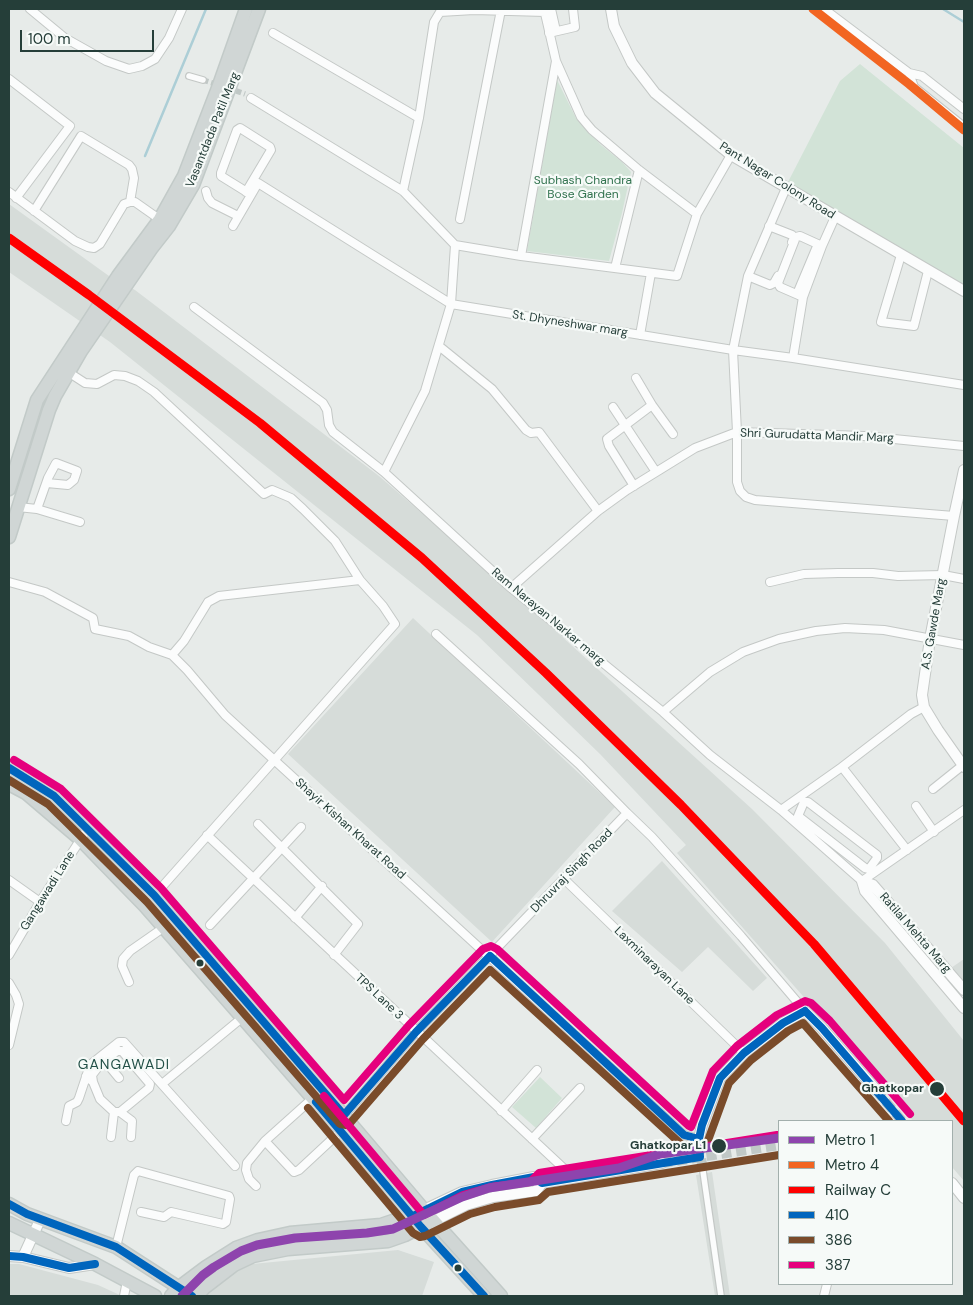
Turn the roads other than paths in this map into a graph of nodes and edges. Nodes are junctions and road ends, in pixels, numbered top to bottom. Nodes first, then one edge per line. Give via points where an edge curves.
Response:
1 (30, 9) edge
2 (182, 9) edge
3 (246, 9) edge
4 (259, 9) edge
5 (572, 9) edge
6 (611, 9) edge
7 (824, 9) edge
8 (501, 10) junction
9 (547, 10) edge
10 (552, 32) junction
11 (274, 33) dead end
12 (556, 61) junction
13 (909, 73) junction
14 (189, 76) dead end
15 (9, 79) edge
16 (203, 80) tunnel mouth
17 (248, 96) tunnel mouth
18 (964, 109) edge
19 (419, 118) junction
20 (964, 126) edge
21 (207, 131) junction
22 (730, 155) junction
23 (639, 170) junction
24 (255, 182) junction
25 (786, 188) junction
26 (206, 191) dead end
27 (403, 191) junction
28 (9, 192) edge
29 (248, 193) junction
30 (16, 198) junction
31 (130, 202) junction
32 (34, 211) junction
33 (697, 214) junction
34 (238, 216) junction
35 (835, 217) junction
36 (460, 219) dead end
37 (165, 223) junction
38 (233, 226) dead end
39 (771, 227) junction
40 (454, 245) junction
41 (820, 245) junction
42 (901, 255) junction
43 (521, 256) junction
44 (615, 268) junction
45 (928, 271) junction
46 (651, 272) junction
47 (751, 277) junction
48 (964, 291) edge
49 (800, 296) junction
50 (451, 304) junction
51 (194, 307) dead end
52 (640, 335) junction
53 (439, 346) junction
54 (733, 350) junction
55 (74, 352) junction
56 (793, 358) junction
57 (68, 372) junction
58 (636, 378) dead end
59 (964, 385) edge
60 (652, 405) junction
61 (614, 407) dead end
62 (626, 426) junction
63 (737, 432) junction
64 (673, 434) dead end
65 (964, 446) edge
66 (964, 470) edge
67 (384, 472) junction
68 (656, 472) junction
69 (9, 483) edge
70 (47, 483) dead end
71 (25, 485) junction
72 (634, 486) junction
73 (18, 508) junction
74 (38, 509) junction
75 (598, 511) junction
76 (954, 516) junction
77 (80, 522) dead end
78 (10, 531) edge
79 (943, 575) junction
80 (964, 579) edge
81 (360, 580) junction
82 (9, 582) edge
83 (770, 582) dead end
84 (511, 588) junction
85 (436, 634) dead end
86 (930, 639) junction
87 (964, 645) edge
88 (172, 655) junction
89 (924, 707) junction
90 (663, 712) junction
91 (275, 760) junction
92 (964, 766) edge
93 (842, 767) junction
94 (9, 768) edge
95 (9, 784) edge
96 (933, 789) dead end
97 (916, 806) dead end
98 (781, 810) junction
99 (964, 810) edge
100 (628, 813) junction
101 (258, 824) dead end
102 (302, 827) dead end
103 (88, 828) junction
104 (934, 832) junction
105 (207, 835) junction
106 (80, 839) junction
107 (283, 848) junction
108 (907, 850) junction
109 (858, 862) junction
110 (873, 869) junction
111 (851, 871) junction
112 (253, 879) junction
113 (564, 879) junction
114 (9, 880) edge
115 (862, 881) junction
116 (322, 886) junction
117 (154, 895) junction
118 (40, 902) junction
119 (144, 906) junction
120 (294, 918) junction
121 (210, 925) dead end
122 (163, 928) junction
123 (10, 949) edge
124 (334, 954) junction
125 (490, 956) junction
126 (129, 982) dead end
127 (9, 983) edge
128 (964, 990) edge
129 (964, 1008) edge
130 (805, 1011) junction
131 (242, 1017) junction
132 (416, 1032) junction
133 (121, 1042) junction
134 (9, 1045) edge
135 (119, 1051) junction
136 (744, 1053) junction
137 (105, 1061) junction
138 (537, 1070) dead end
139 (86, 1076) junction
140 (119, 1078) dead end
141 (93, 1082) junction
142 (162, 1084) junction
143 (580, 1088) dead end
144 (876, 1090) tunnel mouth
145 (312, 1098) junction
146 (501, 1111) junction
147 (117, 1112) junction
148 (66, 1121) dead end
149 (340, 1124) junction
150 (111, 1137) dead end
151 (131, 1137) dead end
152 (532, 1139) junction
153 (265, 1141) junction
154 (699, 1142) joint
155 (662, 1163) tunnel mouth
156 (235, 1166) dead end
157 (702, 1172) tunnel mouth
158 (574, 1178) junction
159 (542, 1183) junction
160 (953, 1184) edge
161 (256, 1186) dead end
162 (964, 1198) edge
163 (9, 1204) edge
164 (141, 1212) dead end
165 (418, 1213) junction
166 (40, 1220) junction
167 (434, 1220) junction
168 (9, 1223) edge
169 (421, 1227) junction
170 (337, 1229) junction
171 (33, 1236) junction
172 (275, 1237) junction
173 (338, 1245) junction
174 (242, 1246) junction
175 (116, 1247) junction
176 (276, 1252) junction
177 (9, 1256) edge
178 (23, 1257) junction
179 (245, 1259) junction
180 (95, 1264) junction
181 (127, 1281) junction
182 (140, 1292) edge
183 (175, 1292) edge
184 (478, 1294) edge
185 (124, 1296) edge
186 (155, 1296) edge
187 (192, 1296) edge
188 (196, 1296) edge
189 (501, 1296) edge
190 (721, 1296) edge

1 - 2 street via 65,38 106,61 129,68 142,66 155,58 169,38
3 - 21 main road, Vasantdada Patil Marg
4 - 21 main road, Vasantdada Patil Marg
5 - 10 street via 576,27
6 - 22 street, Pant Nagar Colony Road via 614,26 632,63 655,93
7 - 13 street
8 - 9 street
8 - 19 street via 440,12 434,22
8 - 36 street
9 - 10 street
10 - 12 street
11 - 19 street
12 - 23 street via 581,117
12 - 43 street
13 - 18 street via 922,76
13 - 20 street via 914,87
14 - 16 street
15 - 30 street via 70,126
17 - 27 street
19 - 27 street
21 - 37 main road, Vasantdada Patil Marg via 193,185
22 - 25 street, Pant Nagar Colony Road
22 - 33 street
23 - 33 street
23 - 44 street
24 - 29 street
24 - 29 street via 263,173 262,166 271,150 240,128 220,173
24 - 50 street, St. Dhyneshwar marg
25 - 35 street, Pant Nagar Colony Road
25 - 39 street
26 - 34 street via 212,203
27 - 40 street
28 - 30 street
29 - 34 street
30 - 32 street
31 - 32 street via 124,204 100,244 94,248 75,241
31 - 32 street via 134,178 132,169 81,136
31 - 37 street via 135,202
33 - 46 street via 677,276
34 - 38 street
35 - 41 street
35 - 42 street, Pant Nagar Colony Road
37 - 55 main road, Vasantdada Patil Marg
39 - 47 street
39 - 47 street via 794,238 774,283 770,285
40 - 43 street
40 - 50 street
41 - 49 street
41 - 49 street via 796,237 778,283
42 - 45 street, Pant Nagar Colony Road
42 - 45 street via 881,322 914,326
43 - 44 street
44 - 46 street
45 - 48 street, Pant Nagar Colony Road
46 - 52 street
47 - 54 street
49 - 56 street
50 - 52 street, St. Dhyneshwar marg
50 - 53 street
51 - 67 street, Ram Narayan Narkar marg via 323,403 333,432
52 - 54 street, St. Dhyneshwar marg
53 - 67 street via 424,391
53 - 75 street via 492,389 526,430 539,432
54 - 56 street, St. Dhyneshwar marg
54 - 63 street
55 - 57 main road, Vasantdada Patil Marg
55 - 69 main road, Vasantdada Patil Marg via 37,400
56 - 59 street, St. Dhyneshwar marg
57 - 71 main road, Vasantdada Patil Marg via 49,410
57 - 81 street via 85,383 97,384 114,375 125,376 154,392 264,494 272,490 291,498 335,541
58 - 60 street
60 - 62 street
60 - 64 street
61 - 62 street
62 - 68 street
62 - 72 street via 607,442
63 - 65 street, Shri Gurudatta Mandir Marg via 864,436
63 - 68 street, Shri Gurudatta Mandir Marg via 695,448
63 - 76 street via 737,482 746,497 772,502
66 - 76 street, A.S. Gawde Marg
67 - 84 street, Ram Narayan Narkar marg
68 - 72 street, Shri Gurudatta Mandir Marg
69 - 71 street
70 - 74 street
71 - 73 main road, Vasantdada Patil Marg
72 - 75 street, Shri Gurudatta Mandir Marg
73 - 74 street
73 - 78 main road, Vasantdada Patil Marg
74 - 77 street
75 - 84 street, Shri Gurudatta Mandir Marg
76 - 79 street, A.S. Gawde Marg
79 - 80 street
79 - 83 street via 804,574
79 - 86 street, A.S. Gawde Marg
81 - 88 street via 219,596 208,602
81 - 91 street via 395,624
82 - 88 street via 45,592 93,618 96,629 129,636
84 - 90 street, Ram Narayan Narkar marg
85 - 100 street via 580,764
86 - 87 street
86 - 89 street, A.S. Gawde Marg via 922,695
86 - 90 street via 884,630 845,628 779,639 743,652 710,672
88 - 91 street, Shayir Kishan Kharat Road via 225,715
89 - 92 street
89 - 93 street
90 - 98 street, Ram Narayan Narkar marg via 710,755
91 - 105 street
91 - 125 street, Shayir Kishan Kharat Road
92 - 96 street
93 - 98 street
93 - 108 street
94 - 103 main road via 54,796
95 - 106 main road via 26,793
97 - 104 street
98 - 111 street, Ram Narayan Narkar marg
99 - 104 street
100 - 113 street, Dhruvraj Singh Road
100 - 130 street
101 - 107 street
102 - 107 street
103 - 106 street, Gangawadi Lane
103 - 117 main road
104 - 108 street
105 - 112 street, TPS Lane 3
105 - 117 street
106 - 118 street, Gangawadi Lane
106 - 119 main road
107 - 112 street
107 - 116 street
108 - 110 street
109 - 110 street via 866,869
109 - 110 street via 798,816 804,802 876,854
109 - 111 street
110 - 115 street
111 - 115 street, Ram Narayan Narkar marg
112 - 120 street, TPS Lane 3
112 - 121 street
113 - 125 street, Dhruvraj Singh Road
113 - 136 street, Laxminarayan Lane
114 - 118 street
115 - 128 street, Ratilal Mehta Marg via 873,885
115 - 129 street via 865,891
116 - 120 street
116 - 124 street via 358,924
117 - 119 street
117 - 149 main road via 250,1005
118 - 123 street, Gangawadi Lane
119 - 122 main road
120 - 124 street, TPS Lane 3
122 - 126 street via 123,959 122,966
122 - 131 main road
124 - 132 street, TPS Lane 3
125 - 132 street, Dhruvraj Singh Road
125 - 154 street, Shayir Kishan Kharat Road via 684,1135
127 - 134 street via 19,1004
130 - 136 street via 783,1023
130 - 144 street
131 - 142 street
131 - 145 main road
132 - 146 street, TPS Lane 3
132 - 149 street, Dhruvraj Singh Road
133 - 135 street
133 - 139 street via 90,1064
133 - 142 street
135 - 137 street
135 - 147 street via 150,1084
136 - 154 street via 720,1078 702,1124
137 - 140 street
137 - 141 street via 92,1075
138 - 146 street
139 - 141 street
139 - 148 street via 77,1102 69,1106
141 - 147 street via 100,1099
142 - 156 street
143 - 152 street
145 - 149 main road
145 - 153 street
146 - 152 street, TPS Lane 3
147 - 150 street
147 - 151 street via 132,1121
149 - 153 street, Dhruvraj Singh Road via 294,1172
149 - 165 main road
152 - 158 street, TPS Lane 3
153 - 161 street via 246,1170
155 - 158 street
157 - 190 street
158 - 159 street
159 - 165 street via 534,1178 462,1192
159 - 167 street via 536,1191 493,1197
160 - 162 street
163 - 166 main road
164 - 175 street via 164,1217 171,1212 223,1224 230,1199 229,1196 138,1171 134,1175
165 - 167 main road
165 - 169 main road
165 - 170 main road via 381,1225
166 - 171 street
166 - 175 main road
167 - 169 main road
167 - 189 main road
168 - 171 main road
169 - 173 main road via 388,1240
169 - 184 main road
170 - 172 main road
170 - 173 main road
171 - 178 street
171 - 180 main road
172 - 174 main road
172 - 176 main road
173 - 176 main road
174 - 179 main road
174 - 183 main road via 206,1267
175 - 183 main road
176 - 179 main road
177 - 178 street
178 - 180 street via 69,1268
179 - 188 main road
180 - 181 main road
181 - 182 main road
181 - 185 street
182 - 186 main road
183 - 187 main road

